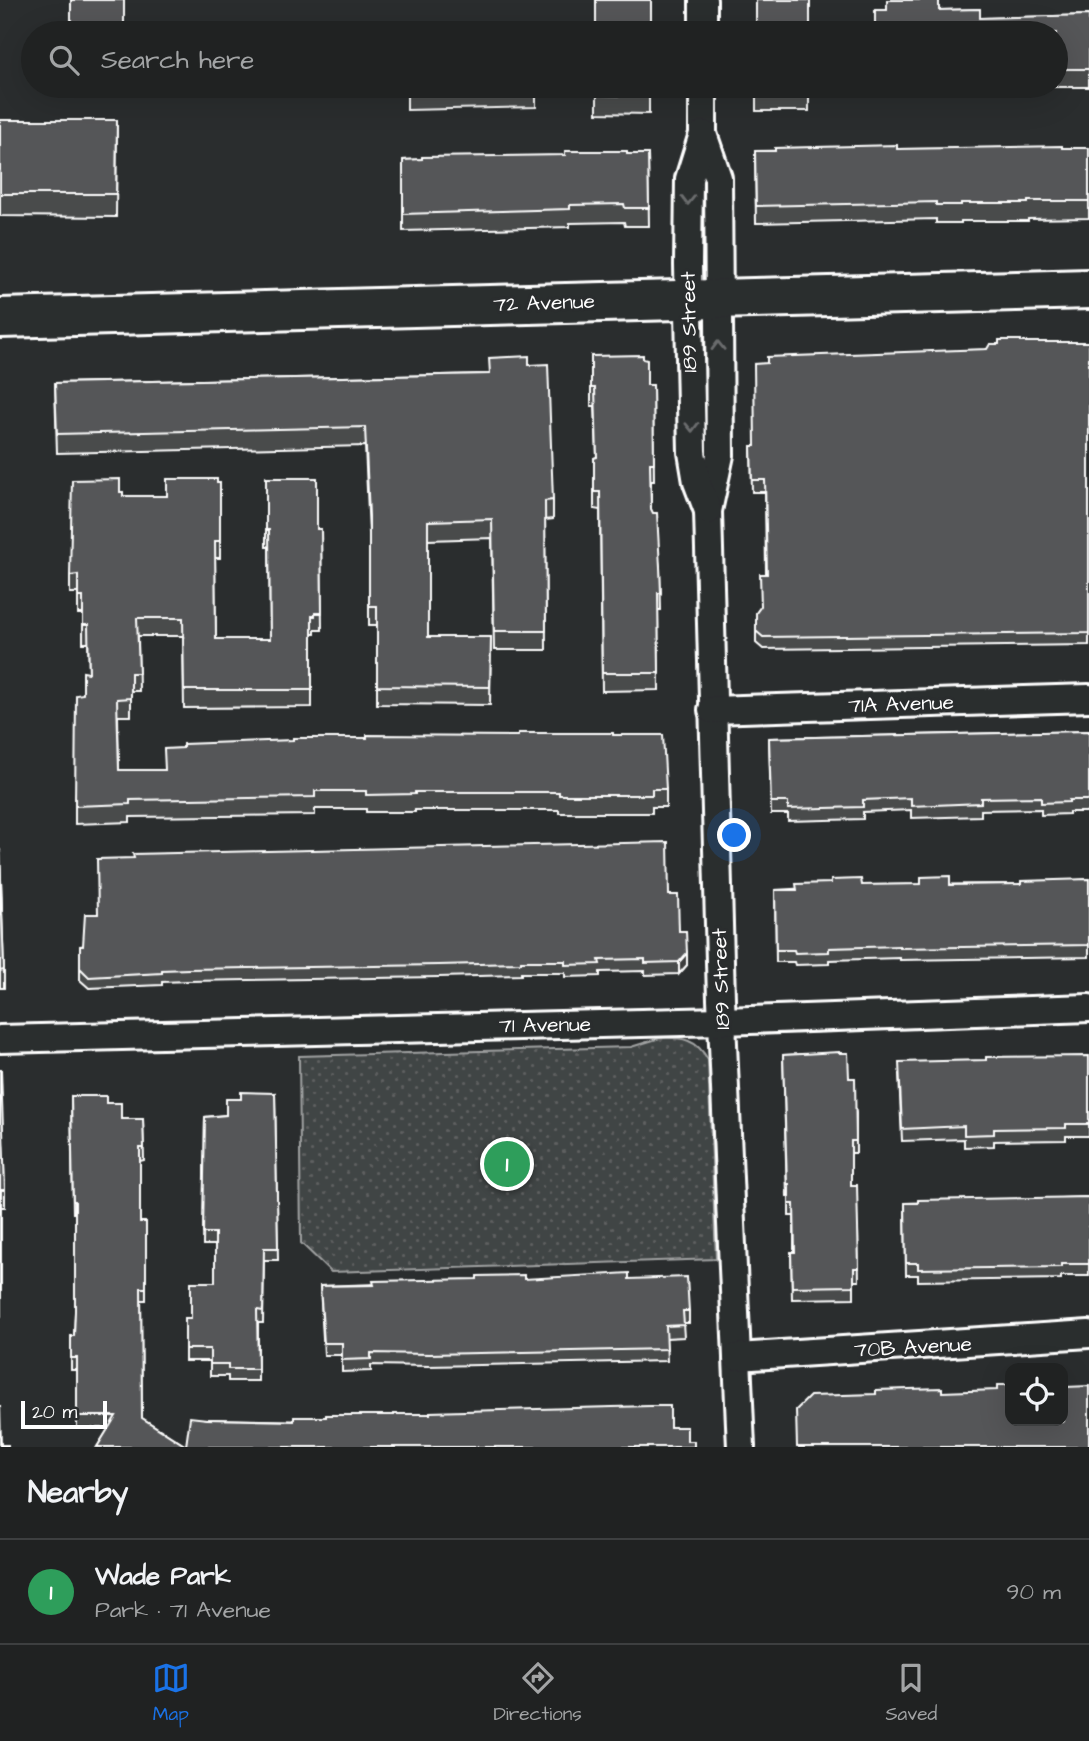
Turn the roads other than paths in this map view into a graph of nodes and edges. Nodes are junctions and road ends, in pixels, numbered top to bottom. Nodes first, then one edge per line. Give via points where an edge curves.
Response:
1 (703, 0) edge
2 (703, 21) edge
3 (703, 98) edge
4 (1089, 289) edge
5 (703, 299) junction
6 (0, 318) edge
7 (1089, 698) edge
8 (712, 710) junction
9 (1089, 1008) edge
10 (722, 1021) junction
11 (0, 1039) edge
12 (1089, 1334) edge
13 (737, 1357) junction
14 (741, 1447) edge

1 - 2 street
3 - 5 street, 189 Street via 703,134 688,178
4 - 5 main road, 72 Avenue
5 - 6 main road, 72 Avenue
5 - 8 street, 189 Street via 692,452 696,482 708,511
7 - 8 street, 71A Avenue
8 - 10 street, 189 Street
9 - 10 street, 71 Avenue
10 - 11 street, 71 Avenue
10 - 13 street, 189 Street
12 - 13 street, 70B Avenue
13 - 14 street, 189 Street

